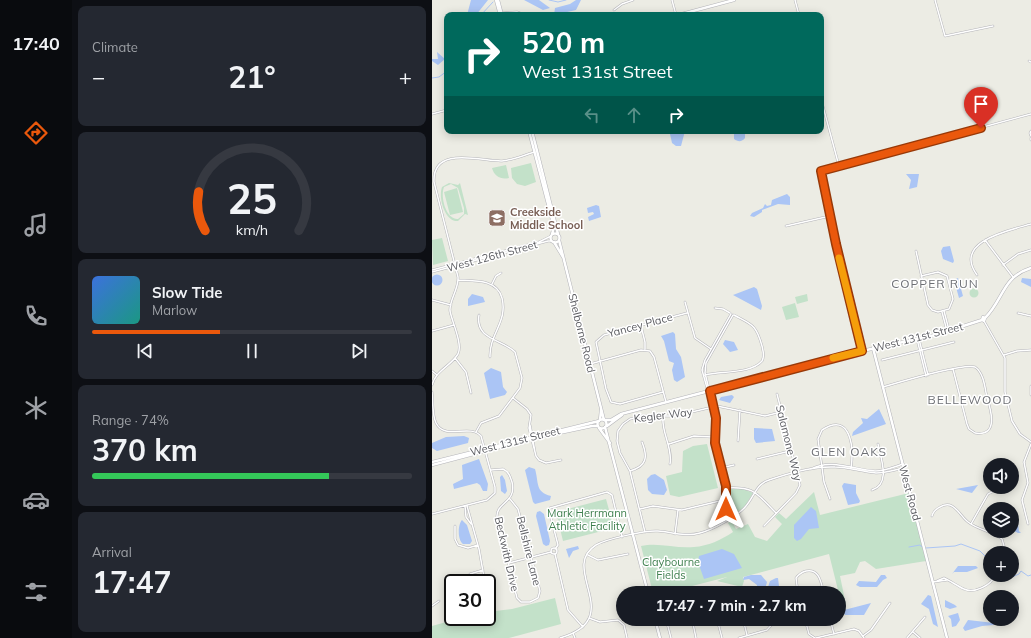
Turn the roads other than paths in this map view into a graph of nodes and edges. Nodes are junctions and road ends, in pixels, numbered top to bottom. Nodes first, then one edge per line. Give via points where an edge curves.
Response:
1 (497, 0) edge
2 (633, 0) edge
3 (672, 0) edge
4 (734, 0) edge
5 (795, 0) edge
6 (935, 0) edge
7 (614, 10) dead end
8 (500, 12) edge
9 (676, 12) edge
10 (688, 12) edge
11 (798, 12) edge
12 (992, 26) dead end
13 (444, 111) edge
14 (824, 111) edge
15 (432, 114) edge
16 (1031, 114) edge
17 (1031, 131) edge
18 (532, 134) edge
19 (1031, 138) edge
20 (536, 152) junction
21 (838, 166) junction
22 (830, 216) junction
23 (1031, 224) edge
24 (786, 226) dead end
25 (558, 234) junction
26 (552, 235) junction
27 (559, 240) junction
28 (985, 240) junction
29 (553, 242) junction
30 (1031, 250) edge
31 (916, 251) dead end
32 (563, 257) junction
33 (455, 265) junction
34 (1002, 265) junction
35 (1031, 268) edge
36 (432, 271) edge
37 (501, 273) dead end
38 (977, 275) dead end
39 (921, 276) junction
40 (1013, 277) junction
41 (458, 280) junction
42 (492, 284) junction
43 (432, 300) edge
44 (685, 302) dead end
45 (451, 305) junction
46 (715, 308) dead end
47 (943, 312) junction
48 (687, 313) junction
49 (1018, 313) dead end
50 (732, 314) junction
51 (479, 315) dead end
52 (1031, 316) edge
53 (984, 320) junction
54 (454, 325) junction
55 (641, 325) junction
56 (948, 330) junction
57 (432, 331) edge
58 (492, 339) junction
59 (918, 339) junction
60 (954, 342) dead end
61 (873, 348) junction
62 (645, 349) junction
63 (712, 350) junction
64 (1031, 350) edge
65 (862, 351) junction
66 (921, 351) junction
67 (1004, 355) junction
68 (490, 357) dead end
69 (455, 358) junction
70 (882, 360) dead end
71 (600, 361) junction
72 (590, 364) junction
73 (953, 369) junction
74 (432, 371) edge
75 (437, 375) junction
76 (704, 376) junction
77 (927, 376) junction
78 (432, 385) edge
79 (1031, 386) edge
80 (883, 387) junction
81 (709, 391) junction
82 (432, 392) edge
83 (663, 392) junction
84 (471, 393) dead end
85 (777, 394) dead end
86 (1031, 395) edge
87 (513, 398) junction
88 (666, 402) junction
89 (713, 407) junction
90 (602, 410) junction
91 (740, 410) junction
92 (781, 412) junction
93 (623, 414) junction
94 (663, 416) junction
95 (605, 420) junction
96 (599, 421) junction
97 (599, 427) junction
98 (606, 427) junction
99 (476, 432) junction
100 (714, 437) junction
101 (532, 438) junction
102 (738, 441) dead end
103 (642, 442) dead end
104 (1031, 443) edge
105 (610, 444) junction
106 (669, 444) junction
107 (878, 444) dead end
108 (485, 450) junction
109 (791, 451) junction
110 (757, 459) dead end
111 (561, 460) dead end
112 (432, 464) edge
113 (670, 464) dead end
114 (734, 465) dead end
115 (903, 466) junction
116 (822, 467) junction
117 (851, 467) junction
118 (720, 468) junction
119 (491, 470) junction
120 (630, 471) junction
121 (883, 471) junction
122 (797, 473) junction
123 (725, 488) junction
124 (872, 490) dead end
125 (755, 492) junction
126 (988, 494) edge
127 (510, 499) junction
128 (830, 499) dead end
129 (724, 500) junction
130 (466, 506) junction
131 (640, 509) junction
132 (678, 510) junction
133 (432, 514) edge
134 (776, 514) junction
135 (932, 516) dead end
136 (729, 519) junction
137 (471, 524) junction
138 (971, 524) junction
139 (1028, 524) dead end
140 (454, 526) dead end
141 (764, 526) dead end
142 (645, 532) junction
143 (675, 534) junction
144 (634, 535) junction
145 (622, 537) junction
146 (478, 545) junction
147 (1004, 546) edge
148 (556, 549) junction
149 (551, 552) junction
150 (555, 554) junction
151 (587, 554) junction
152 (628, 554) dead end
153 (531, 557) junction
154 (508, 563) junction
155 (483, 570) junction
156 (470, 574) edge
157 (484, 574) edge
158 (933, 582) junction
159 (992, 582) edge
160 (646, 586) edge
161 (797, 586) edge
162 (822, 586) edge
163 (439, 600) dead end
164 (530, 602) joint
165 (890, 603) dead end
166 (432, 606) edge
167 (925, 617) dead end
168 (589, 618) junction
169 (657, 626) edge
170 (668, 626) edge
171 (693, 626) edge
172 (719, 626) edge
173 (744, 626) edge
174 (771, 626) edge
175 (807, 626) edge
176 (832, 626) edge
177 (582, 627) junction
178 (912, 632) junction
179 (573, 633) junction
180 (834, 634) junction
181 (746, 635) junction
182 (864, 637) edge
183 (560, 638) edge
184 (575, 638) edge
185 (627, 638) edge
186 (660, 638) edge
187 (671, 638) edge
188 (696, 638) edge
189 (722, 638) edge
190 (739, 638) edge
191 (815, 638) edge
192 (907, 638) edge
193 (920, 638) edge
194 (947, 638) edge

1 - 8 street
2 - 7 street
3 - 9 street
4 - 10 street
5 - 11 street
6 - 12 street via 945,36
13 - 15 street
14 - 21 street
16 - 21 street
17 - 19 street
18 - 20 street
20 - 25 street
20 - 26 street via 554,227
20 - 33 street via 502,161 461,157 446,160 438,167 434,180
21 - 22 street via 821,171
22 - 24 street
22 - 65 street
23 - 28 street
25 - 26 street
25 - 27 street, Shelborne Road
26 - 29 street, Shelborne Road
26 - 33 street, West 126th Street via 539,242
27 - 29 street
27 - 32 street, Shelborne Road
28 - 34 street
28 - 38 street via 978,245 972,256
29 - 32 street, Shelborne Road
29 - 33 street, West 126th Street
30 - 34 street via 1018,254
31 - 39 street
32 - 72 street, Shelborne Road
33 - 36 street, West 126th Street
33 - 41 street
34 - 40 street
35 - 40 street
37 - 42 street
39 - 47 street via 929,308 935,312
39 - 47 street via 938,272 948,278 953,301 950,308
40 - 53 street
41 - 42 street
41 - 45 street
42 - 58 street via 500,291 504,308
43 - 45 street
44 - 48 street
45 - 54 street
46 - 50 street
47 - 56 street
48 - 55 street, Yancey Place
48 - 63 street via 695,338
49 - 52 street
50 - 63 street
50 - 76 street via 757,330 764,353 762,361 756,366
51 - 58 street via 482,331
53 - 56 street, West 131st Street
53 - 67 street
54 - 57 street
54 - 69 street via 459,347
55 - 62 street
55 - 71 street, Yancey Place via 604,335 596,342
56 - 59 street, West 131st Street
58 - 68 street
58 - 87 street via 511,349 517,357 522,382
59 - 61 street, West 131st Street
59 - 66 street
60 - 66 street
61 - 65 street, West 131st Street
61 - 80 street, West Road
62 - 71 street
62 - 83 street via 654,357
63 - 76 street via 703,364
64 - 67 street
65 - 81 street, West 131st Street
66 - 70 street
66 - 77 street
67 - 104 street via 1005,392 1012,421 1020,434
69 - 75 street
69 - 84 street via 466,372
71 - 72 street
71 - 83 street via 608,398 613,404
72 - 90 street, Shelborne Road
73 - 73 street via 968,426 973,432 982,433 989,429 992,421 980,372 970,366
73 - 77 street
74 - 75 street
75 - 78 street
76 - 81 street
77 - 80 street
79 - 86 street
80 - 115 street, West Road
81 - 88 street, West 131st Street
81 - 89 street
82 - 99 street via 436,421 441,429
83 - 88 street
85 - 92 street, Salamone Way
87 - 99 street via 498,418 481,423
87 - 101 street via 530,412
88 - 93 street, West 131st Street
89 - 91 street via 723,406
89 - 94 street, Kegler Way via 679,416
89 - 100 street via 716,418
90 - 95 street, Shelborne Road
90 - 96 street, Shelborne Road
91 - 92 street via 765,416
91 - 102 street
92 - 109 street, Salamone Way
93 - 95 street, West 131st Street
93 - 98 street, West 131st Street
94 - 106 street via 663,426
94 - 120 street, Kegler Way via 632,418 618,431 619,450
95 - 96 street, West 131st Street
95 - 98 street, Shelborne Road
96 - 97 street, Shelborne Road
96 - 101 street, West 131st Street
97 - 98 street, West 131st Street
97 - 101 street, West 131st Street via 592,426
97 - 105 street
98 - 105 street
99 - 108 street via 482,437
100 - 106 street via 694,436
100 - 118 street
101 - 108 street, West 131st Street
101 - 111 street via 537,458 543,462
103 - 120 street via 646,453 645,461 640,467
104 - 139 street via 1024,462 1028,483 1022,500
105 - 144 street
106 - 113 street
107 - 121 street
108 - 112 street, West 131st Street
108 - 119 street
109 - 110 street
109 - 122 street, Salamone Way
114 - 118 street
115 - 121 street
115 - 158 street, West Road
116 - 117 street
116 - 117 street via 818,436 822,430 834,426 844,426 849,433 853,454
116 - 122 street
116 - 128 street
117 - 121 street
118 - 123 street
119 - 127 street via 503,469 509,473 513,488
119 - 130 street via 496,487 492,497
120 - 131 street
121 - 124 street via 884,478 881,484
122 - 125 street via 767,481
122 - 134 street, Salamone Way via 800,485 798,491
123 - 125 street via 744,487
123 - 129 street
125 - 134 street
125 - 136 street via 744,509
126 - 138 street
127 - 153 street, Bellshire Lane via 518,509
127 - 154 street, Beckwith Drive via 496,514
129 - 132 street
129 - 136 street via 725,512
130 - 133 street
130 - 137 street
130 - 137 street via 466,517
131 - 132 street via 653,506
131 - 142 street
132 - 143 street
134 - 141 street, Salamone Way
135 - 138 street via 940,507 949,505
136 - 143 street via 699,534
137 - 146 street
138 - 147 street via 1000,538
140 - 146 street via 458,545 464,548
142 - 143 street
142 - 144 street
144 - 145 street
144 - 160 street
145 - 148 street via 610,492 549,509 558,544
145 - 151 street via 597,545
146 - 155 street
148 - 149 street
148 - 150 street
149 - 150 street
149 - 153 street
150 - 177 street via 568,610
151 - 152 street via 598,560
151 - 168 street via 584,568 592,605
153 - 154 street
153 - 164 street, Bellshire Lane via 540,591 538,598
154 - 164 street, Beckwith Drive via 517,598 521,602
155 - 156 street
155 - 157 street
158 - 159 street via 948,580 969,590
158 - 194 street, West Road
161 - 162 street via 798,574 805,571 813,571 818,575
163 - 166 street
165 - 182 street
167 - 178 street
168 - 177 street
168 - 185 street via 598,622 612,619 620,621
169 - 186 street
170 - 187 street
171 - 188 street
172 - 189 street
173 - 181 street
174 - 181 street via 767,630
175 - 191 street via 808,632
176 - 180 street
177 - 179 street
178 - 192 street
178 - 193 street
179 - 183 street
179 - 184 street
180 - 182 street via 854,629
180 - 191 street
181 - 190 street

